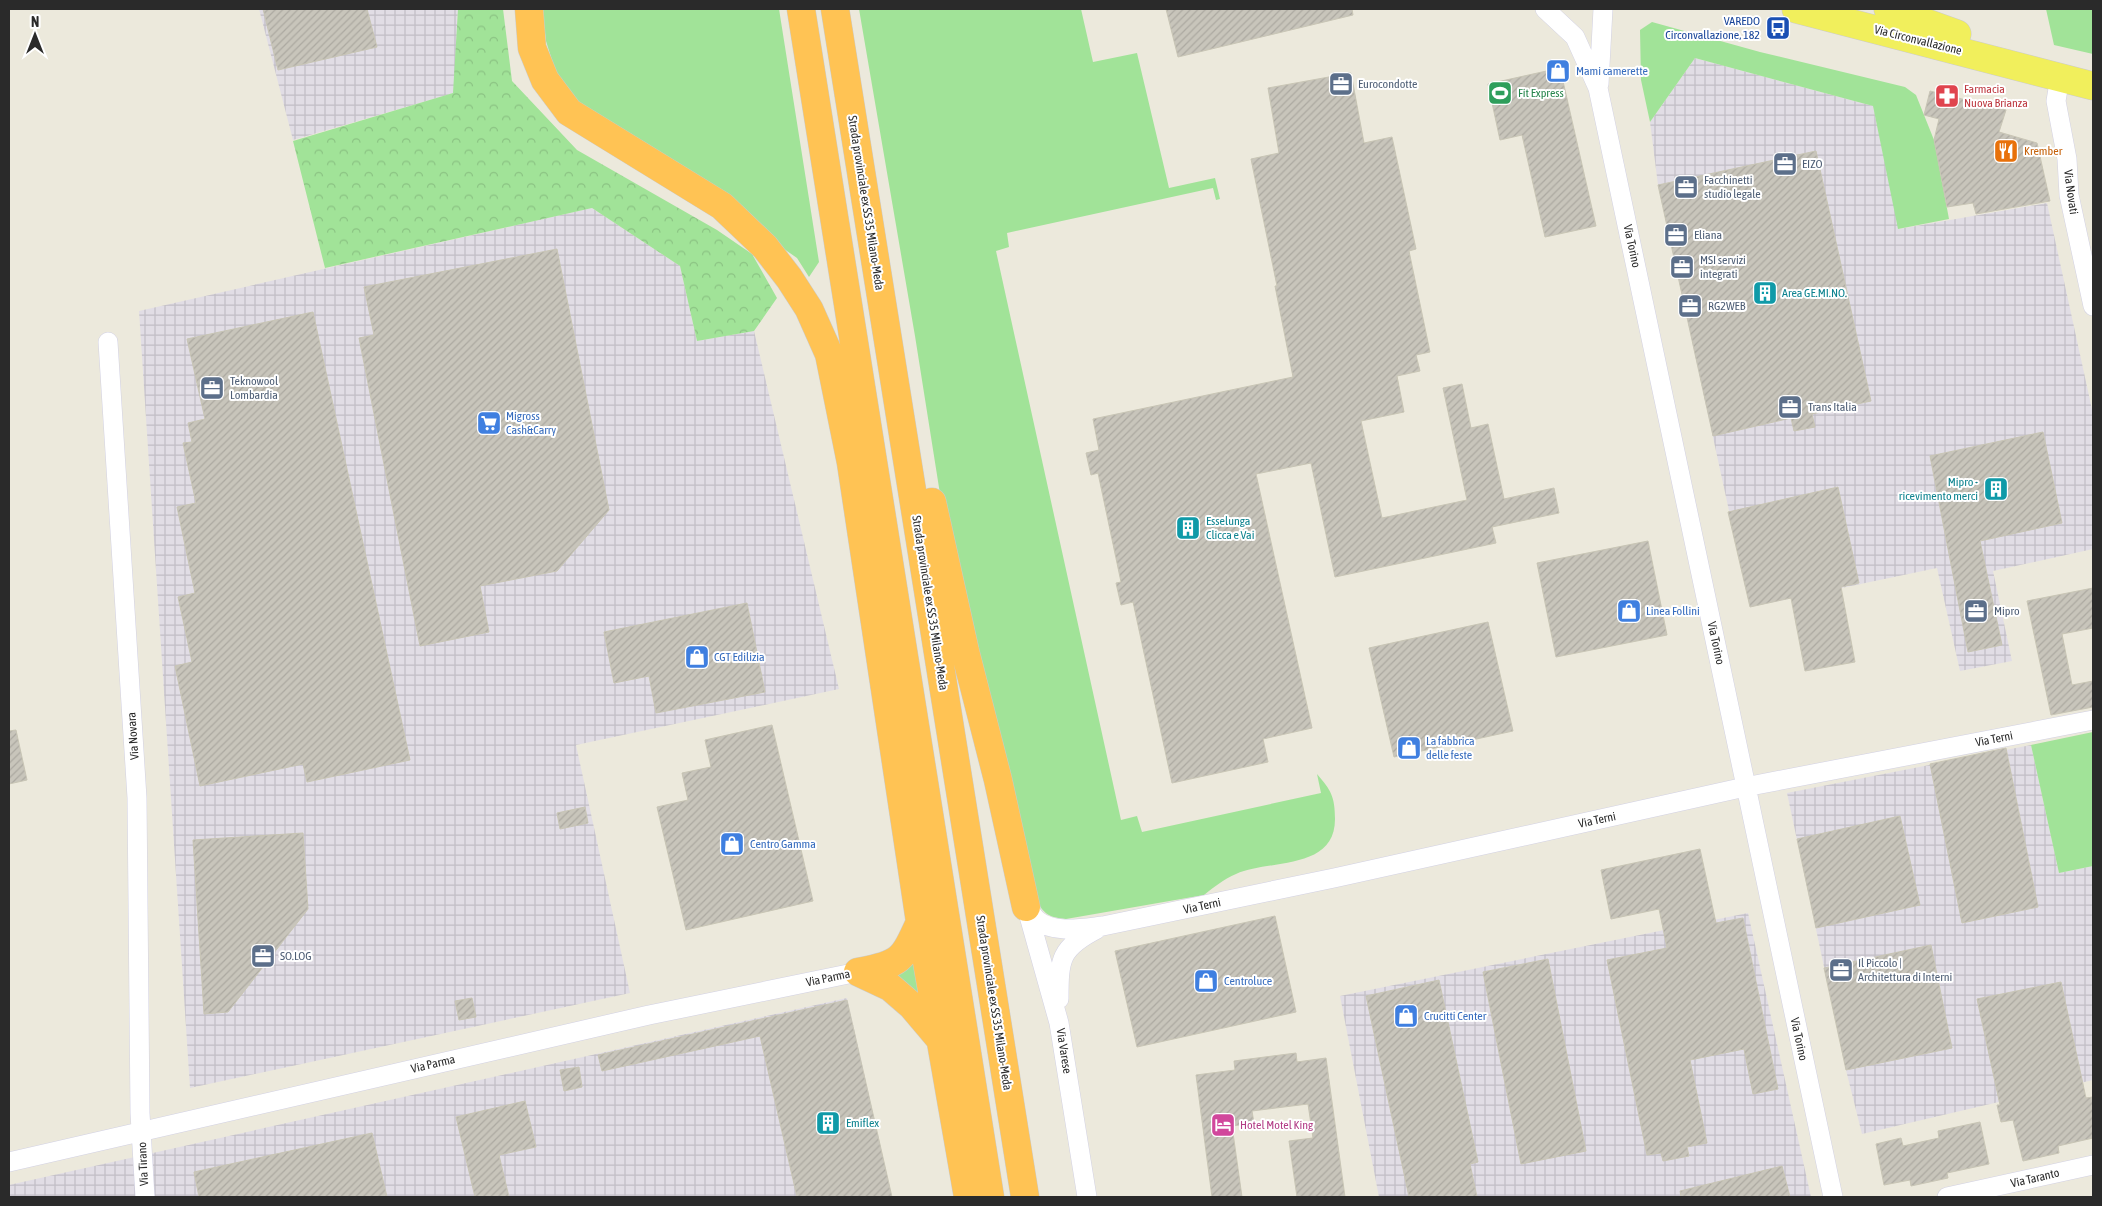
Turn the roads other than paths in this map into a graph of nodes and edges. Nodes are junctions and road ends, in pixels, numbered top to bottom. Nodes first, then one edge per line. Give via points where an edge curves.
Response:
1 (528, 9) edge
2 (801, 9) edge
3 (835, 9) edge
4 (1545, 9) edge
5 (1603, 9) edge
6 (1796, 9) edge
7 (1888, 9) edge
8 (840, 42) junction
9 (2051, 74) junction
10 (2093, 86) edge
11 (1598, 88) junction
12 (2093, 306) edge
13 (108, 342) dead end
14 (2093, 720) edge
15 (1745, 787) junction
16 (1026, 907) junction
17 (920, 922) junction
18 (1103, 926) junction
19 (858, 972) junction
20 (1059, 1023) junction
21 (939, 1038) junction
22 (141, 1131) junction
23 (9, 1162) edge
24 (2093, 1165) edge
25 (145, 1197) edge
26 (968, 1197) edge
27 (990, 1197) edge
28 (1025, 1197) edge
29 (1087, 1197) edge
30 (1833, 1197) edge
31 (1948, 1197) edge

1 - 17 highway via 532,48 545,80 569,112 722,206 765,247 789,278 809,309 829,354 850,462
2 - 27 highway
3 - 8 highway, Strada provinciale ex SS 35 Milano-Meda
4 - 11 street, Via Torino via 1575,37
5 - 11 street, Via Torino
6 - 9 main road, Via Circonvallazione
7 - 9 main road, Via Circonvallazione via 1946,29
8 - 16 highway via 883,198 934,518
8 - 28 highway, Strada provinciale ex SS 35 Milano-Meda
9 - 10 main road, Via Circonvallazione
9 - 12 street, Via Novati via 2070,195
11 - 15 street, Via Torino
13 - 22 street, Via Novara via 137,798
14 - 15 street, Via Terni
15 - 18 street, Via Terni
15 - 30 street, Via Torino
16 - 18 street via 1038,921 1054,927
16 - 20 street, Via Varese
17 - 19 highway via 907,950 891,966
17 - 21 highway
18 - 20 street via 1077,940 1063,955 1059,978
19 - 21 highway via 890,988 912,1006
19 - 22 street, Via Parma via 649,1015
20 - 29 street, Via Varese
21 - 26 highway
22 - 23 street, Via Parma
22 - 25 street, Via Tirano
24 - 31 street, Via Taranto

